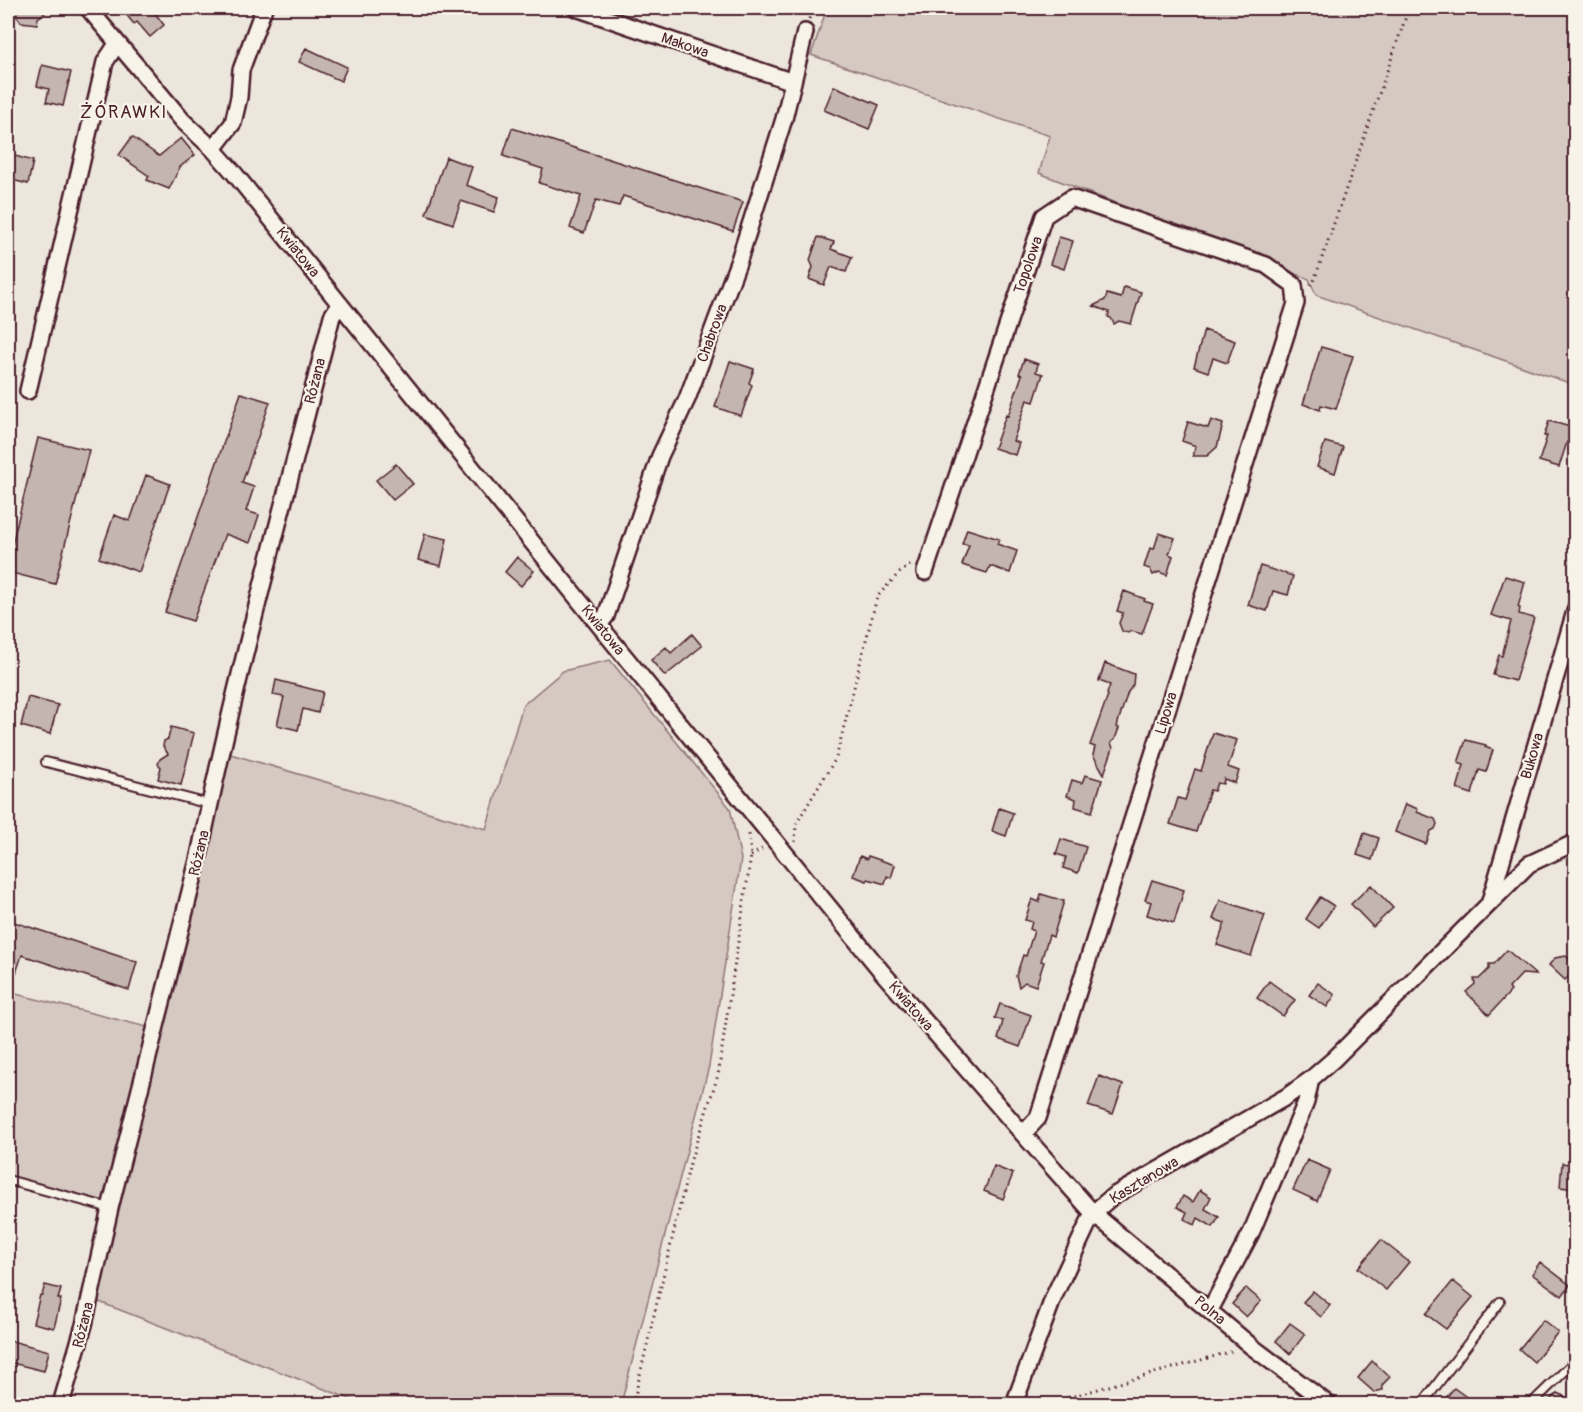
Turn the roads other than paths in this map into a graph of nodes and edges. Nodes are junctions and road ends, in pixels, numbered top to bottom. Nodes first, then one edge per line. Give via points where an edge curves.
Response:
1 (88, 8) edge
2 (264, 8) edge
3 (576, 8) edge
4 (805, 32) dead end
5 (117, 44) junction
6 (793, 82) junction
7 (213, 149) junction
8 (1294, 285) joint
9 (340, 304) junction
10 (28, 391) dead end
11 (925, 572) dead end
12 (1575, 608) edge
13 (599, 625) junction
14 (46, 762) dead end
15 (210, 804) junction
16 (1575, 842) edge
17 (1489, 904) junction
18 (1311, 1079) junction
19 (1023, 1134) junction
20 (8, 1180) edge
21 (110, 1208) junction
22 (1093, 1213) junction
23 (1500, 1302) dead end
24 (1210, 1310) junction
25 (1575, 1360) edge
26 (61, 1404) edge
27 (1014, 1404) edge
28 (1328, 1404) edge
29 (1422, 1404) edge
30 (1532, 1404) edge

1 - 5 street, Kwiatowa
2 - 7 street via 241,70 233,123
3 - 6 street, Makowa
4 - 6 street, Chabrowa
5 - 7 street, Kwiatowa via 183,121
5 - 10 street via 105,62
6 - 13 street, Chabrowa via 739,260 687,399 660,456 606,616
7 - 9 street, Kwiatowa
8 - 11 street, Topolowa via 1266,265 1071,198 1044,216
8 - 19 street, Lipowa via 1296,303 1038,1118
9 - 13 street, Kwiatowa
9 - 15 street, Różana via 332,316
12 - 17 street, Bukowa
13 - 19 street, Kwiatowa via 882,972
14 - 15 lane
15 - 21 street, Różana
16 - 17 street, Kasztanowa via 1529,864
17 - 18 street, Kasztanowa
18 - 22 street, Kasztanowa via 1113,1196
18 - 24 street via 1306,1102 1251,1233
19 - 22 street, Kwiatowa
20 - 21 lane
21 - 26 street, Różana via 84,1325
22 - 24 street, Polna
22 - 27 street, Kasztanowa via 1054,1296
23 - 29 lane
24 - 28 street, Polna
25 - 30 lane

